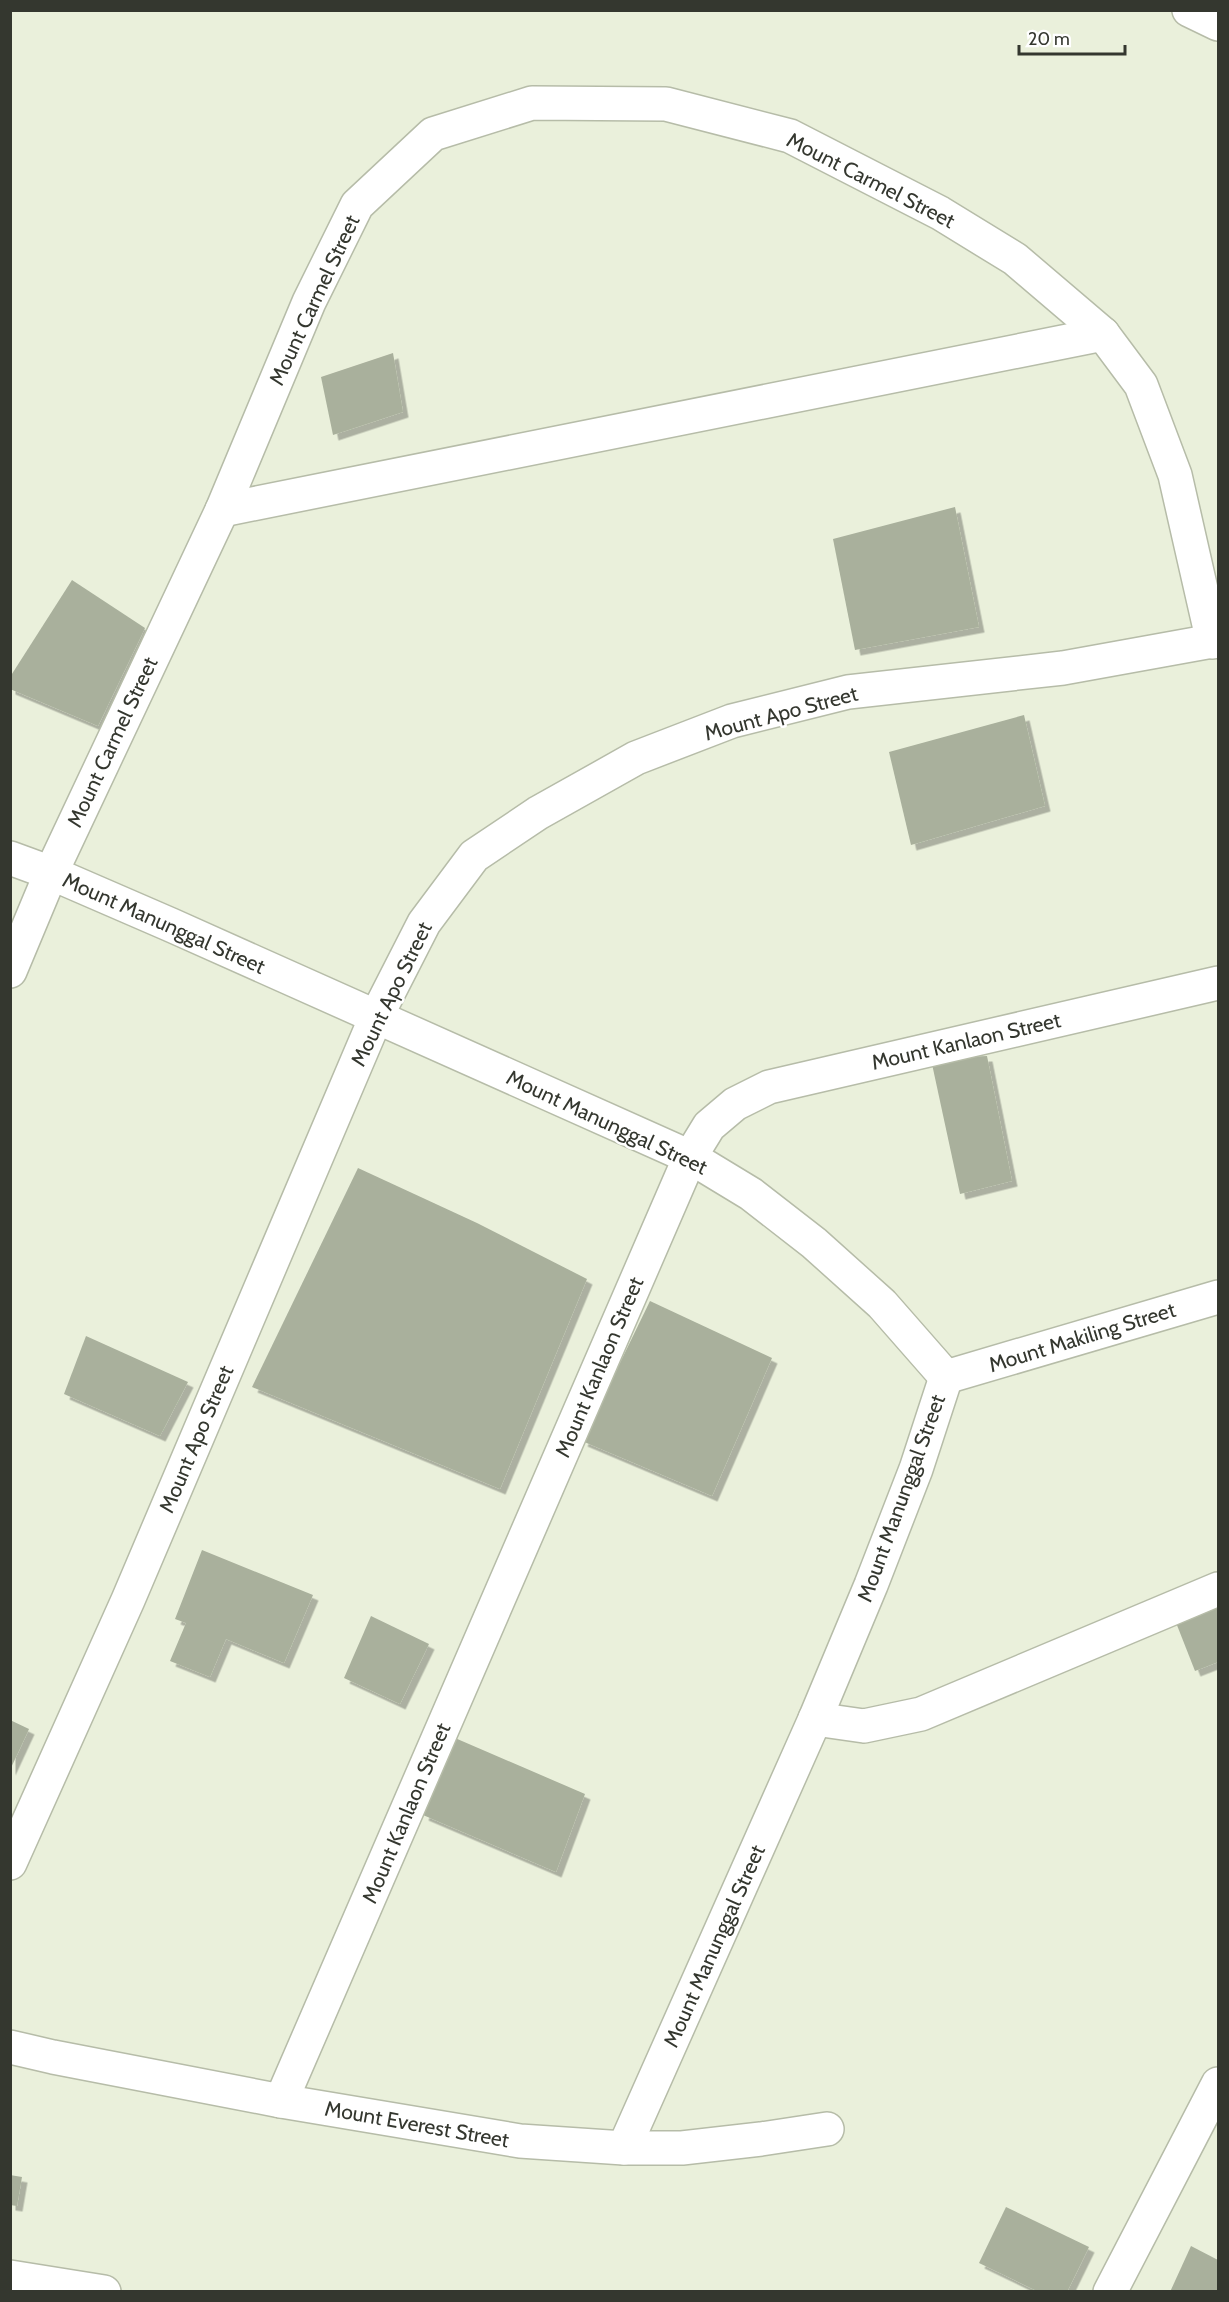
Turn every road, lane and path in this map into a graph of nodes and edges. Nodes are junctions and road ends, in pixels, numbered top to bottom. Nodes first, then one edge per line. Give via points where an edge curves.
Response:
1 (1189, 10) edge
2 (1218, 24) edge
3 (1103, 334) junction
4 (222, 510) junction
5 (1216, 641) edge
6 (10, 858) edge
7 (51, 873) junction
8 (10, 971) edge
9 (1218, 983) edge
10 (376, 1017) junction
11 (690, 1157) junction
12 (1218, 1297) edge
13 (946, 1377) junction
14 (1218, 1589) edge
15 (814, 1719) junction
16 (10, 1863) edge
17 (10, 2047) edge
18 (1218, 2084) edge
19 (281, 2101) junction
20 (827, 2129) dead end
21 (624, 2148) junction
22 (10, 2277) edge
23 (104, 2292) edge
24 (1110, 2292) edge

1 - 2 street
3 - 4 street
3 - 4 street, Mount Carmel Street via 1015,259 940,213 790,136 666,104 532,104 433,134 357,205 309,302
3 - 5 street, Mount Carmel Street via 1141,385 1175,475
4 - 7 street, Mount Carmel Street
5 - 10 street, Mount Apo Street via 1063,668 848,692 732,721 636,758 538,813 474,856 424,923
6 - 7 street, Mount Manunggal Street
7 - 8 street, Mount Carmel Street
7 - 10 street, Mount Manunggal Street
9 - 11 street, Mount Kanlaon Street via 769,1087 735,1104 709,1126
10 - 11 street, Mount Manunggal Street
10 - 16 street, Mount Apo Street via 128,1600
11 - 13 street, Mount Manunggal Street via 751,1194 814,1243 882,1305
11 - 19 street, Mount Kanlaon Street
12 - 13 street, Mount Makiling Street
13 - 15 street, Mount Manunggal Street via 916,1469
14 - 15 street via 921,1714 864,1726
15 - 21 street, Mount Manunggal Street
17 - 19 street, Mount Everest Street
18 - 24 street
19 - 21 street, Mount Everest Street via 519,2141
20 - 21 street, Mount Everest Street via 682,2148
22 - 23 street

